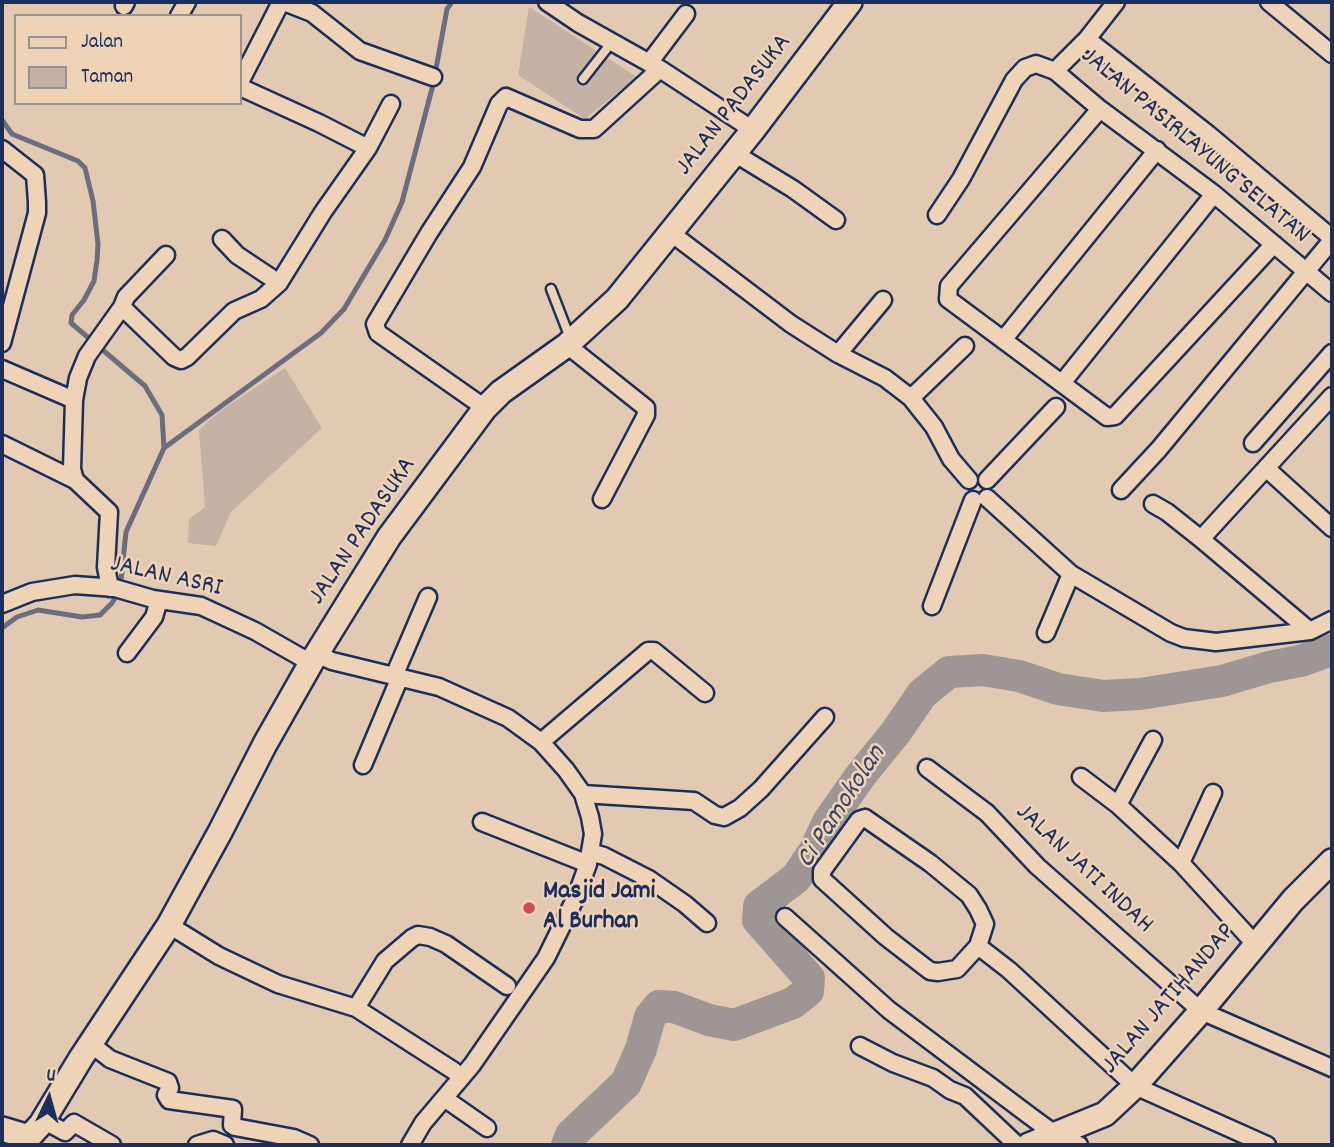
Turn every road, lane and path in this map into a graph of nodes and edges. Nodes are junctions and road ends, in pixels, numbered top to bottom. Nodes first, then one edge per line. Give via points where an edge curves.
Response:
1 (282, 2) edge
2 (547, 2) edge
3 (850, 2) edge
4 (1116, 2) edge
5 (1269, 2) edge
6 (686, 14) dead end
7 (1087, 39) junction
8 (612, 42) junction
9 (1332, 54) edge
10 (655, 66) junction
11 (1055, 71) junction
12 (433, 77) dead end
13 (583, 79) dead end
14 (242, 81) edge
15 (242, 86) edge
16 (391, 104) dead end
17 (1100, 109) junction
18 (753, 131) junction
19 (368, 148) junction
20 (2, 149) edge
21 (1157, 150) junction
22 (734, 153) junction
23 (1214, 194) junction
24 (937, 215) dead end
25 (836, 220) dead end
26 (671, 233) junction
27 (222, 239) dead end
28 (1332, 239) edge
29 (1274, 244) junction
30 (166, 255) dead end
31 (1306, 272) junction
32 (279, 283) junction
33 (551, 289) dead end
34 (1332, 293) edge
35 (883, 300) dead end
36 (122, 307) junction
37 (1003, 340) junction
38 (2, 343) edge
39 (569, 343) junction
40 (965, 346) dead end
41 (1332, 353) edge
42 (838, 354) junction
43 (2, 369) edge
44 (1062, 383) junction
45 (911, 398) junction
46 (74, 400) junction
47 (1330, 403) edge
48 (1056, 407) dead end
49 (485, 408) junction
50 (1253, 443) dead end
51 (2, 444) edge
52 (1266, 468) junction
53 (75, 480) junction
54 (969, 480) junction
55 (987, 480) junction
56 (1121, 490) dead end
57 (601, 499) dead end
58 (980, 499) junction
59 (1153, 504) dead end
60 (1332, 528) edge
61 (1201, 539) junction
62 (1071, 573) junction
63 (119, 590) junction
64 (428, 597) dead end
65 (159, 600) junction
66 (2, 604) edge
67 (932, 606) dead end
68 (1332, 620) edge
69 (1310, 631) junction
70 (1046, 634) dead end
71 (127, 653) dead end
72 (314, 658) junction
73 (397, 677) junction
74 (705, 693) dead end
75 (825, 717) dead end
76 (1153, 740) dead end
77 (541, 742) junction
78 (363, 765) dead end
79 (927, 768) dead end
80 (1081, 777) dead end
81 (1213, 793) dead end
82 (583, 794) junction
83 (1118, 805) junction
84 (482, 822) dead end
85 (589, 858) junction
86 (1332, 861) edge
87 (1181, 863) junction
88 (785, 917) dead end
89 (707, 923) dead end
90 (169, 925) junction
91 (1256, 945) junction
92 (978, 946) junction
93 (507, 986) dead end
94 (356, 1009) junction
95 (1201, 1011) junction
96 (91, 1044) junction
97 (860, 1046) dead end
98 (1332, 1068) edge
99 (454, 1071) dead end
100 (1135, 1086) junction
101 (444, 1098) junction
102 (43, 1120) junction
103 (234, 1127) junction
104 (487, 1128) dead end
105 (2, 1129) edge
106 (1056, 1135) junction
107 (112, 1145) edge
108 (197, 1145) edge
109 (227, 1145) edge
110 (310, 1145) edge
111 (410, 1145) edge
112 (1017, 1145) edge
113 (1029, 1145) edge
114 (1079, 1145) edge
115 (1266, 1145) edge

1 - 12 street via 312,12 360,51
1 - 14 street
2 - 8 street
3 - 18 street, JALAN PADASUKA
4 - 7 street, JALAN PASIRLAYUNG SELATAN
5 - 9 street
6 - 10 street
7 - 11 street, JALAN PASIRLAYUNG SELATAN
7 - 28 street
8 - 10 street
8 - 13 lane
10 - 18 street
10 - 49 street via 594,129 580,128 506,97 472,167 377,321 378,334
11 - 17 street, JALAN PASIRLAYUNG SELATAN
11 - 24 street via 1036,64 1014,80
15 - 19 street
16 - 19 street
17 - 21 street, JALAN PASIRLAYUNG SELATAN
17 - 37 street via 949,286 948,299
18 - 22 street, JALAN PADASUKA
19 - 32 street
20 - 38 street via 35,175 37,202
21 - 23 street, JALAN PASIRLAYUNG SELATAN
21 - 37 street
22 - 25 street
22 - 26 street, JALAN PADASUKA
23 - 29 street, JALAN PASIRLAYUNG SELATAN
23 - 44 street
26 - 39 street, JALAN PADASUKA via 617,299
26 - 42 street
27 - 32 street via 237,256
28 - 31 street
29 - 31 street, JALAN PASIRLAYUNG SELATAN
29 - 44 street via 1115,416 1107,417
30 - 36 street via 126,296
31 - 34 street, JALAN PASIRLAYUNG SELATAN
31 - 56 street
32 - 36 street via 261,299 234,311 181,360
33 - 39 lane
35 - 42 street
36 - 46 street via 87,356
37 - 44 street
39 - 49 street, JALAN PADASUKA
39 - 57 street via 646,408
40 - 45 street
41 - 50 street
42 - 45 street via 885,378
43 - 46 street
45 - 54 street
46 - 53 street via 71,458
47 - 52 street
48 - 55 street
49 - 72 street, JALAN PADASUKA via 389,537
51 - 53 street
52 - 60 street
52 - 61 street
53 - 63 street via 109,512 106,567
54 - 55 street via 980,476
54 - 58 street via 966,494
55 - 58 street via 990,489
58 - 62 street
58 - 67 street
59 - 61 street
61 - 69 street
62 - 69 street via 1184,638 1216,642
62 - 70 street
63 - 65 street, JALAN ASRI
63 - 66 street, JALAN ASRI via 75,586 32,592
64 - 73 street
65 - 71 street via 154,617
65 - 72 street, JALAN ASRI via 201,606
68 - 69 street
72 - 73 street, JALAN ASRI
72 - 90 street, JALAN PADASUKA
73 - 77 street, JALAN ASRI via 465,697 508,718
73 - 78 street
74 - 77 street via 648,650
75 - 82 street via 761,789 724,817 694,801
76 - 83 street
77 - 82 street, JALAN ASRI
79 - 95 street, JALAN JATI INDAH via 987,813 1037,866
80 - 83 street
81 - 87 street
82 - 85 street via 593,834
83 - 87 street
84 - 85 street
85 - 89 street via 604,856 649,879
85 - 101 street via 547,958
86 - 91 street, JALAN JATIHANDAP
87 - 91 street
88 - 106 street via 889,1010
90 - 94 street via 278,984
90 - 96 street, JALAN PADASUKA
91 - 95 street, JALAN JATIHANDAP
92 - 92 street via 985,924 969,895 871,820 859,820 822,871 822,879 933,972 957,969
92 - 100 street
93 - 94 street via 446,944 418,935 385,961
94 - 99 street
95 - 98 street, JALAN JATI INDAH
95 - 100 street, JALAN JATIHANDAP
96 - 102 street, JALAN PADASUKA
96 - 103 street via 110,1059 167,1082 169,1100 233,1109
97 - 112 street via 965,1096
100 - 106 street, JALAN JATIHANDAP via 1105,1114
100 - 115 street
101 - 104 street
101 - 111 street
102 - 105 street via 29,1137
102 - 107 street via 65,1132 74,1123
103 - 109 street
103 - 110 street
106 - 113 street, JALAN JATIHANDAP
106 - 114 street
108 - 109 street via 213,1140

